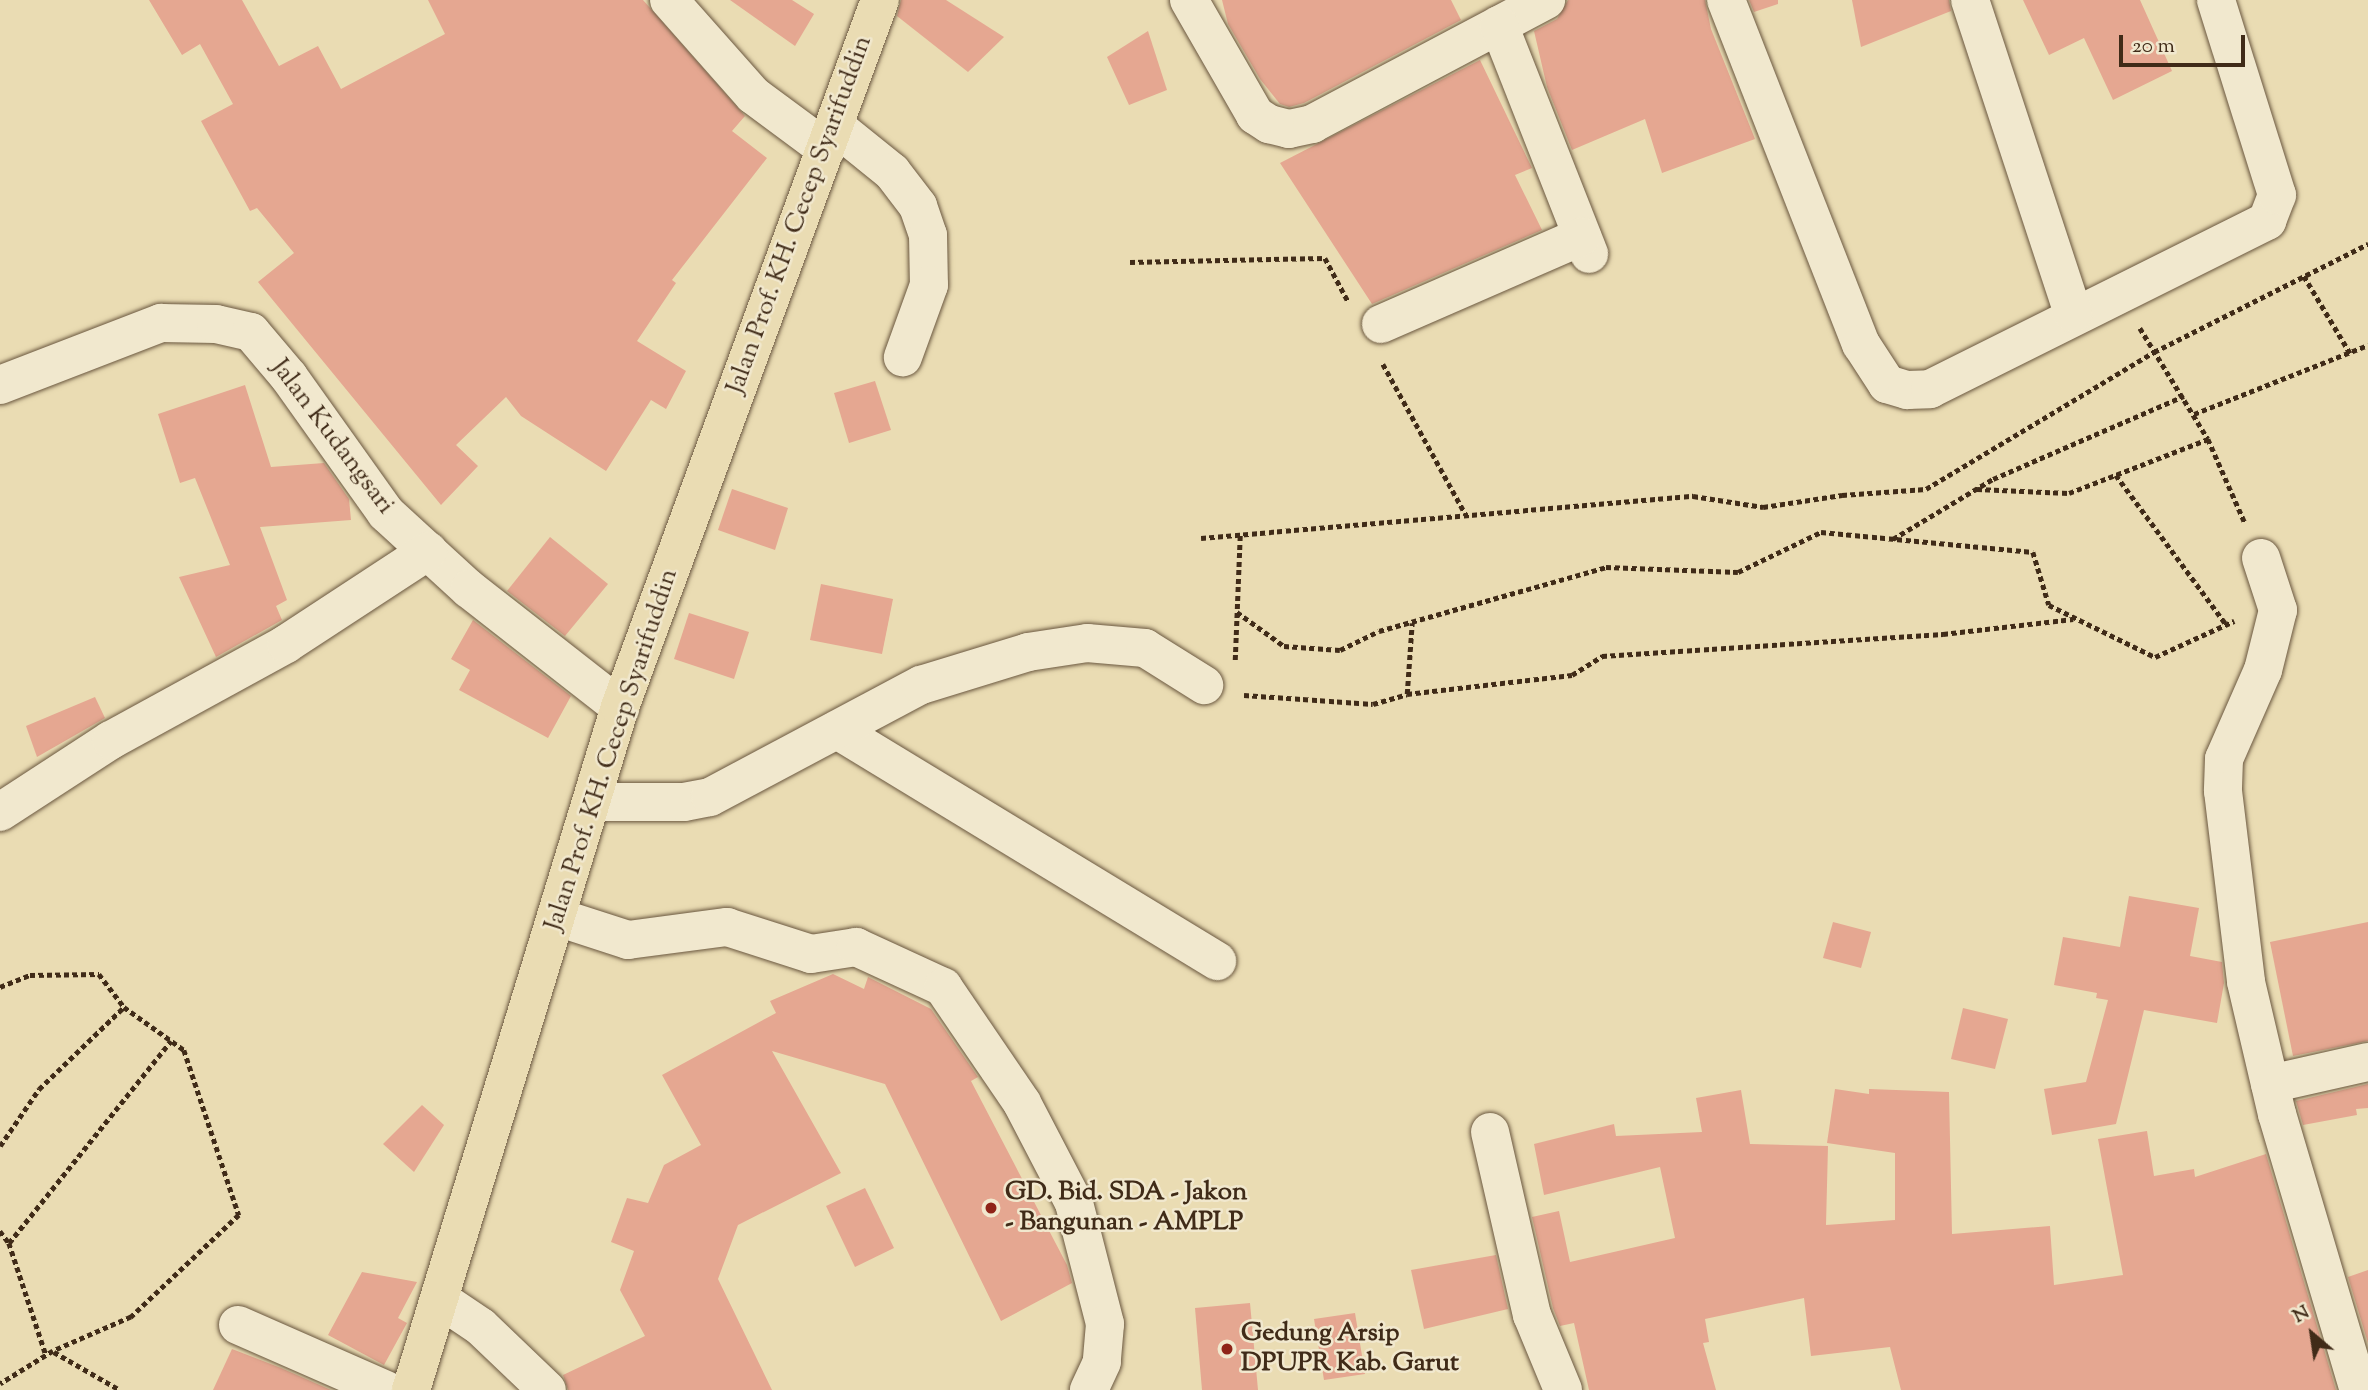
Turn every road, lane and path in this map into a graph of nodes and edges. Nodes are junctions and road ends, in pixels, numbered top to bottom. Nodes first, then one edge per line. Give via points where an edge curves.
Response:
1 (669, 0) edge
2 (880, 0) edge
3 (1189, 0) edge
4 (1546, 0) edge
5 (1726, 0) edge
6 (1970, 0) edge
7 (2216, 0) edge
8 (1499, 25) junction
9 (831, 138) junction
10 (2368, 244) edge
11 (1130, 262) dead end
12 (2304, 276) junction
13 (2073, 314) junction
14 (2139, 327) dead end
15 (1370, 329) junction
16 (2368, 345) edge
17 (2154, 352) junction
18 (2350, 352) junction
19 (903, 357) dead end
20 (0, 385) edge
21 (2184, 396) junction
22 (2194, 414) junction
23 (2208, 439) junction
24 (2116, 475) junction
25 (1976, 489) junction
26 (1466, 515) junction
27 (1240, 535) junction
28 (1201, 538) dead end
29 (1893, 539) junction
30 (428, 551) junction
31 (2261, 558) joint
32 (2278, 610) junction
33 (1237, 612) junction
34 (2076, 619) junction
35 (1412, 622) junction
36 (2226, 624) junction
37 (1225, 682) junction
38 (1407, 694) junction
39 (620, 707) junction
40 (837, 730) junction
41 (593, 802) junction
42 (0, 812) edge
43 (557, 917) junction
44 (1217, 961) dead end
45 (0, 986) edge
46 (124, 1007) junction
47 (171, 1041) junction
48 (2368, 1062) edge
49 (2270, 1084) junction
50 (1490, 1132) dead end
51 (0, 1146) edge
52 (0, 1231) edge
53 (9, 1242) junction
54 (442, 1300) junction
55 (238, 1325) dead end
56 (53, 1351) junction
57 (46, 1355) junction
58 (0, 1384) edge
59 (120, 1390) edge
60 (386, 1390) edge
61 (411, 1390) edge
62 (547, 1390) edge
63 (1089, 1390) edge
64 (1563, 1390) edge
65 (2359, 1390) edge

1 - 9 street via 753,95
2 - 9 main road, Jalan Prof. KH. Cecep Syarifuddin
3 - 8 street via 1255,115 1289,129 1312,124
4 - 8 street
5 - 13 street via 1861,344 1887,384 1907,390 1930,388
6 - 13 street
7 - 13 street via 2272,174 2275,208 2267,221
8 - 15 street via 1586,245
9 - 19 street via 892,172 918,206 928,235 929,285
9 - 39 main road, Jalan Prof. KH. Cecep Syarifuddin via 797,216
10 - 12 path
11 - 15 path via 1325,258
12 - 17 path
12 - 18 path
14 - 17 path
15 - 26 path
16 - 18 path
17 - 21 path
17 - 26 path via 1926,489 1763,507 1693,496
18 - 22 path
20 - 30 street, Jalan Kudangsari via 161,323 216,324 251,332 289,377 386,513
21 - 22 path
21 - 25 path
22 - 23 path
23 - 24 path
23 - 31 path
24 - 25 path via 2069,493
24 - 36 path
25 - 29 path
26 - 27 path
27 - 28 path
27 - 33 path
29 - 34 path via 2033,552 2049,605
29 - 35 path via 1821,532 1738,572 1605,567
30 - 39 street, Jalan Kudangsari
30 - 42 street via 286,644 111,740
31 - 32 street
32 - 36 path
32 - 49 street via 2263,670 2224,759 2223,791 2246,982
33 - 35 path via 1284,646 1340,650 1379,631
33 - 37 path
34 - 36 path via 2155,657
34 - 38 path via 1943,634 1602,656 1572,675
35 - 38 path
37 - 38 path via 1373,704
37 - 40 street via 1145,648 1087,643 975,665 921,685
39 - 41 main road, Jalan Prof. KH. Cecep Syarifuddin
40 - 41 street via 710,797 684,802
40 - 44 street
41 - 43 main road, Jalan Prof. KH. Cecep Syarifuddin
43 - 54 main road, Jalan Prof. KH. Cecep Syarifuddin
43 - 63 street via 628,940 727,927 811,954 856,947 943,987 1022,1103 1074,1203 1105,1324 1102,1362
45 - 46 path via 30,975 99,974
46 - 47 path
46 - 51 path via 39,1089
47 - 53 path
47 - 56 path via 184,1050 239,1215 131,1317
48 - 49 street
49 - 65 street
50 - 64 street via 1532,1315
52 - 53 path
53 - 57 path
54 - 61 main road, Jalan Prof. KH. Cecep Syarifuddin
54 - 62 street via 481,1328
55 - 60 street
56 - 57 path
56 - 59 path
57 - 58 path

